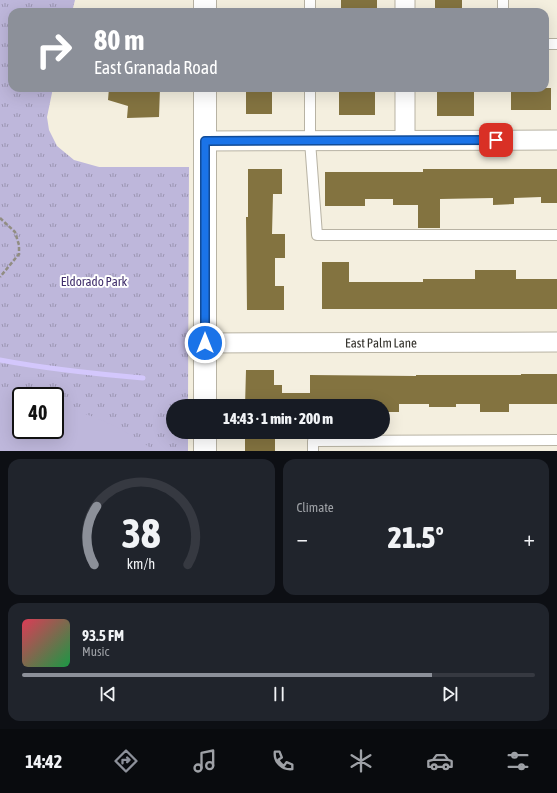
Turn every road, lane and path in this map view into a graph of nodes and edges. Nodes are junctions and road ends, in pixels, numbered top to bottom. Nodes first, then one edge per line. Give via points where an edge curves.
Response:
1 (205, 92) edge
2 (310, 92) edge
3 (405, 92) edge
4 (405, 140) junction
5 (557, 140) edge
6 (205, 141) junction
7 (310, 141) junction
8 (0, 218) edge
9 (557, 235) edge
10 (0, 277) edge
11 (557, 342) edge
12 (205, 343) junction
13 (205, 399) edge
14 (205, 439) edge
15 (557, 440) edge
16 (205, 451) edge
17 (313, 451) edge

1 - 6 street
2 - 7 lane
3 - 4 street
4 - 5 street
4 - 7 street
6 - 7 street
6 - 12 street
7 - 9 lane via 317,235
8 - 10 path via 15,232 19,245 18,254
11 - 12 street, East Palm Lane
12 - 13 street
14 - 16 street
15 - 17 lane via 313,441

